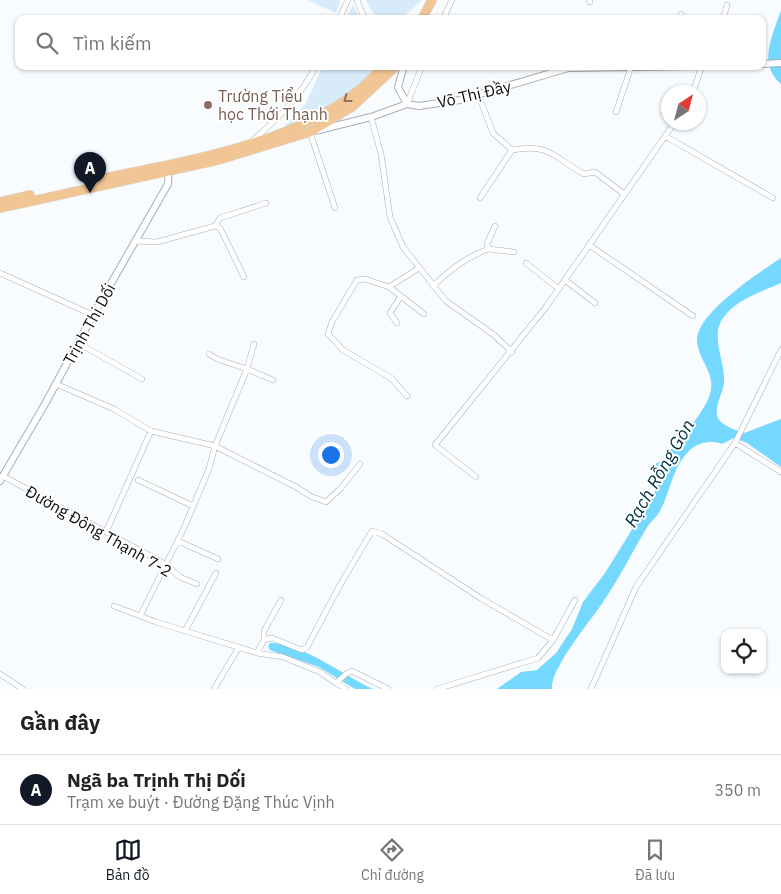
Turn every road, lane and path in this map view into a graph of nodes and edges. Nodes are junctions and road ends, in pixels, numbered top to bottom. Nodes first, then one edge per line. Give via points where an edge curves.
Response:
1 (348, 0) edge
2 (357, 0) edge
3 (432, 0) edge
4 (452, 0) edge
5 (727, 5) dead end
6 (341, 15) edge
7 (363, 15) edge
8 (423, 15) edge
9 (445, 15) edge
10 (724, 15) edge
11 (781, 63) edge
12 (766, 64) edge
13 (314, 70) edge
14 (379, 70) edge
15 (392, 70) edge
16 (403, 70) edge
17 (420, 70) edge
18 (561, 70) edge
19 (630, 70) edge
20 (700, 70) edge
21 (695, 85) edge
22 (478, 94) junction
23 (407, 104) junction
24 (616, 112) dead end
25 (371, 117) junction
26 (670, 130) edge
27 (310, 132) junction
28 (666, 136) junction
29 (249, 144) junction
30 (512, 150) junction
31 (169, 167) junction
32 (624, 194) junction
33 (480, 198) dead end
34 (773, 198) dead end
35 (0, 202) edge
36 (266, 203) dead end
37 (0, 208) edge
38 (335, 208) dead end
39 (214, 226) junction
40 (495, 226) dead end
41 (135, 241) junction
42 (589, 245) junction
43 (488, 249) junction
44 (514, 252) dead end
45 (526, 264) dead end
46 (419, 268) junction
47 (0, 273) edge
48 (244, 277) dead end
49 (565, 280) junction
50 (433, 286) junction
51 (389, 287) junction
52 (559, 289) junction
53 (401, 296) junction
54 (595, 303) dead end
55 (424, 314) dead end
56 (93, 315) junction
57 (693, 316) dead end
58 (397, 323) dead end
59 (78, 343) junction
60 (254, 344) dead end
61 (781, 350) edge
62 (512, 352) junction
63 (209, 354) dead end
64 (247, 369) junction
65 (142, 379) dead end
66 (273, 380) dead end
67 (56, 384) junction
68 (407, 396) dead end
69 (151, 431) junction
70 (736, 441) junction
71 (215, 446) junction
72 (360, 464) dead end
73 (781, 472) edge
74 (476, 477) dead end
75 (1, 479) edge
76 (138, 480) dead end
77 (194, 506) junction
78 (106, 532) junction
79 (178, 541) junction
80 (218, 559) dead end
81 (165, 564) junction
82 (216, 573) dead end
83 (197, 584) dead end
84 (281, 600) dead end
85 (576, 600) dead end
86 (114, 606) dead end
87 (140, 616) junction
88 (185, 631) junction
89 (264, 640) junction
90 (554, 640) junction
91 (239, 648) junction
92 (257, 653) junction
93 (0, 674) edge
94 (338, 682) junction
95 (23, 689) edge
96 (214, 689) edge
97 (346, 689) edge
98 (388, 689) edge
99 (437, 689) edge
100 (591, 689) edge

1 - 6 street
2 - 7 street
3 - 8 main road
4 - 9 street
5 - 10 street
11 - 12 street
13 - 29 street via 281,116
14 -> 29 main road via 332,109 294,128
15 - 27 main road via 352,107
16 - 23 street via 398,87
17 - 23 street
18 - 22 street, Võ Thị Đầy
19 - 24 street
20 - 21 street
22 - 23 street, Võ Thị Đầy via 418,106
22 - 30 street via 493,133
23 - 25 street, Võ Thị Đầy
25 - 27 street, Võ Thị Đầy
25 - 46 street via 381,154 390,217 403,247
26 - 28 street
27 - 31 main road via 218,160
27 - 38 street
28 - 32 street
28 - 34 street
29 - 31 main road
30 - 32 street via 537,148 551,152 584,174 596,172
30 - 33 street
31 - 35 main road
31 - 37 main road
31 - 41 street, Trịnh Thị Dối via 168,184
32 - 42 street
36 - 39 street via 220,218
39 - 41 street via 156,242
39 - 48 street via 224,234
40 - 43 street
41 - 56 street, Trịnh Thị Dối
42 - 49 street
42 - 57 street
43 - 44 street
43 - 50 street via 446,272
45 - 52 street
46 - 50 street
46 - 51 street
47 - 56 street
49 - 52 street
49 - 54 street
50 - 62 street via 446,301
51 - 53 street
51 - 68 street via 365,279 357,280 328,334 343,350 391,378
52 - 62 street
53 - 55 street
53 - 58 street via 390,313
56 - 59 street, Trịnh Thị Dối
59 - 65 street
59 - 67 street, Trịnh Thị Dối
60 - 64 street
61 - 70 street
62 - 74 street via 435,445
63 - 64 street
64 - 66 street
64 - 71 street
67 - 69 street via 114,409
67 - 75 street, Trịnh Thị Dối
69 - 71 street
69 - 78 street
70 - 73 street
70 - 100 street via 636,586
71 - 72 street via 326,502
71 - 77 street via 210,469
75 - 78 street, Đường Đông Thạnh 7-2
76 - 77 street
77 - 79 street
78 - 81 street, Đường Đông Thạnh 7-2
79 - 80 street
79 - 81 street
81 - 83 street, Đường Đông Thạnh 7-2 via 180,577
81 - 87 street
82 - 88 street
84 - 89 street via 264,631
85 - 90 street
86 - 87 street
87 - 88 street
88 - 91 street
89 - 90 street via 272,638 302,650 307,647 372,531 382,534 482,599
89 - 92 street
90 - 99 street via 538,658
91 - 92 street
91 - 96 street
92 - 94 street via 298,663
93 - 95 street
94 - 97 street
94 - 98 street via 346,674 356,672

